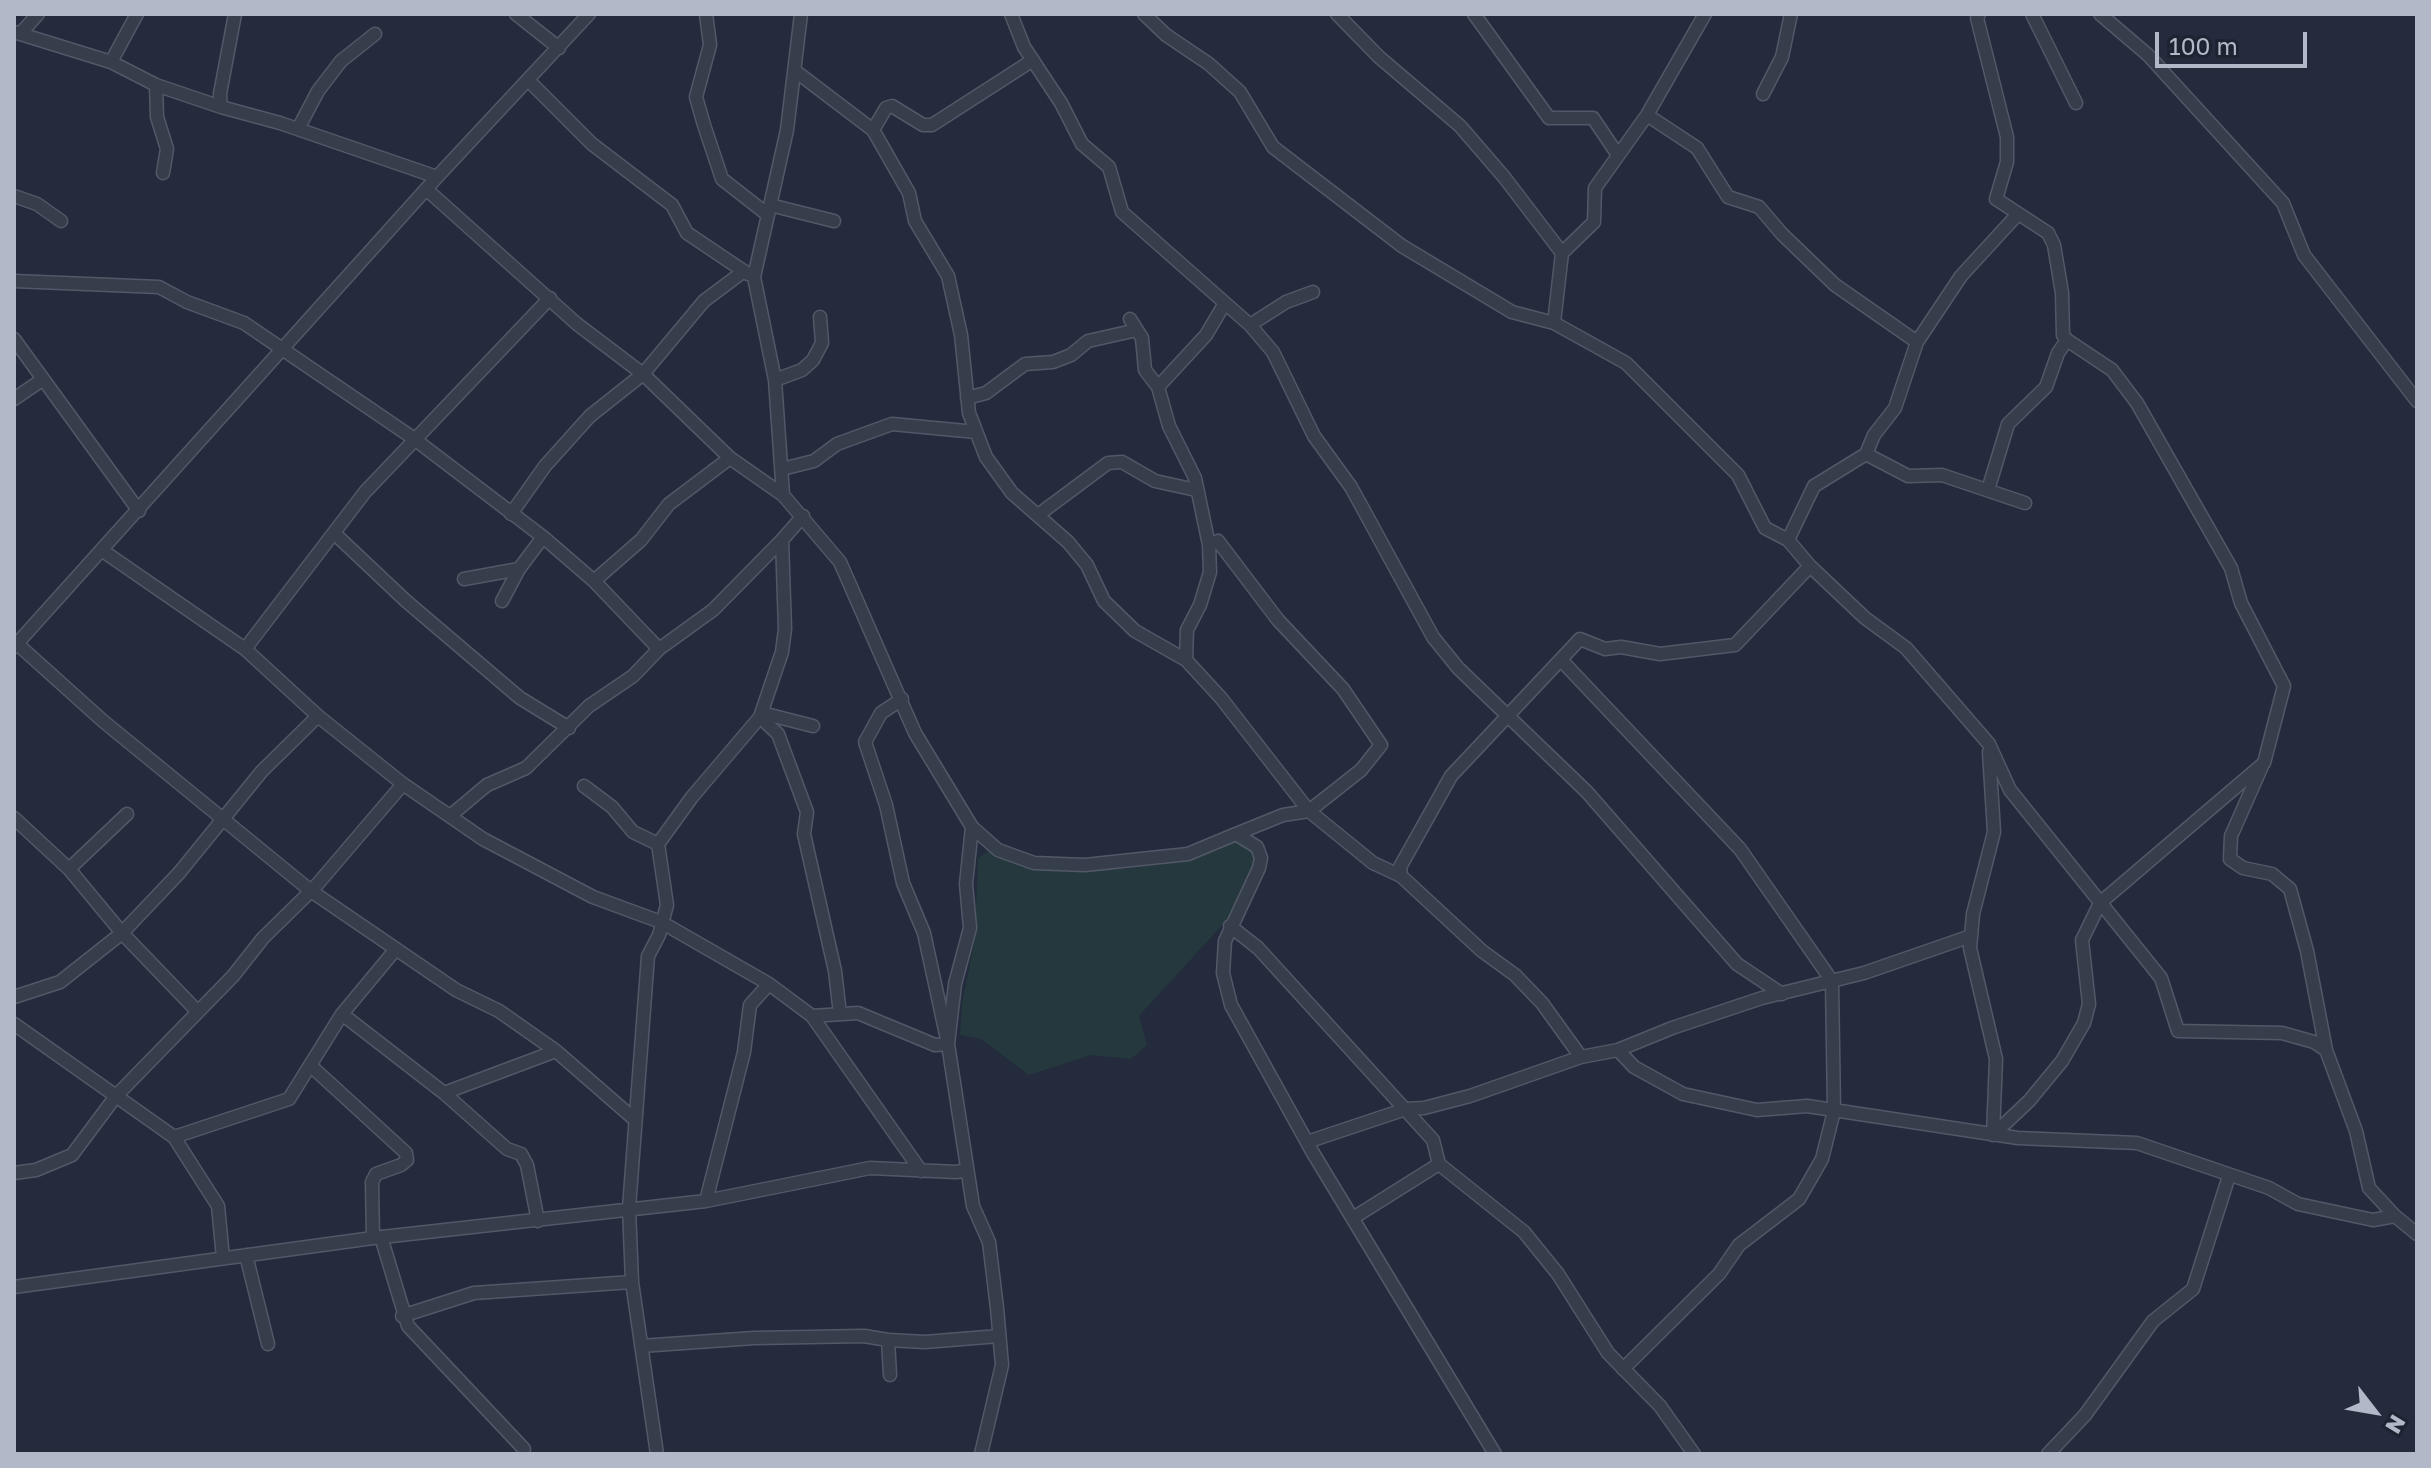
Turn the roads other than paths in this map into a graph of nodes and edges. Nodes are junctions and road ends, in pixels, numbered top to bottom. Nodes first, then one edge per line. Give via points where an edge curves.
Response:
1 (38, 14) edge
2 (137, 14) edge
3 (235, 14) edge
4 (516, 14) edge
5 (589, 14) edge
6 (706, 14) edge
7 (801, 14) edge
8 (1011, 14) edge
9 (1144, 14) edge
10 (1337, 14) edge
11 (1474, 14) edge
12 (1705, 14) edge
13 (1791, 14) edge
14 (1979, 14) edge
15 (2032, 14) edge
16 (2105, 15) edge
17 (17, 33) edge
18 (375, 34) dead end
19 (559, 48) junction
20 (1033, 60) junction
21 (111, 62) junction
22 (794, 70) junction
23 (528, 80) junction
24 (156, 85) junction
25 (1763, 94) dead end
26 (2076, 103) dead end
27 (221, 107) junction
28 (1647, 115) junction
29 (298, 129) junction
30 (873, 130) junction
31 (1618, 155) junction
32 (163, 173) dead end
33 (437, 177) junction
34 (426, 189) junction
35 (14, 196) edge
36 (769, 210) junction
37 (2017, 215) junction
38 (61, 221) dead end
39 (834, 221) dead end
40 (1562, 253) junction
41 (749, 274) junction
42 (14, 281) edge
43 (1313, 292) dead end
44 (550, 298) junction
45 (1225, 303) junction
46 (820, 317) dead end
47 (1554, 323) junction
48 (1250, 325) junction
49 (14, 339) edge
50 (2067, 340) junction
51 (1917, 342) junction
52 (283, 346) junction
53 (643, 374) junction
54 (42, 380) junction
55 (775, 380) junction
56 (1158, 387) junction
57 (967, 398) junction
58 (14, 399) edge
59 (2417, 401) edge
60 (976, 432) junction
61 (413, 438) junction
62 (1866, 454) junction
63 (730, 458) junction
64 (782, 469) junction
65 (1196, 490) junction
66 (1988, 490) junction
67 (783, 495) junction
68 (2025, 503) dead end
69 (139, 511) junction
70 (511, 514) junction
71 (1038, 515) junction
72 (803, 516) junction
73 (335, 534) junction
74 (543, 537) junction
75 (782, 540) junction
76 (1788, 540) junction
77 (1209, 545) junction
78 (103, 551) junction
79 (1810, 566) junction
80 (519, 569) junction
81 (464, 579) dead end
82 (594, 581) junction
83 (502, 601) dead end
84 (15, 644) edge
85 (245, 649) junction
86 (659, 649) junction
87 (1186, 660) junction
88 (1562, 661) junction
89 (902, 699) junction
90 (761, 715) junction
91 (1508, 715) junction
92 (318, 716) junction
93 (813, 726) dead end
94 (569, 728) junction
95 (1989, 744) junction
96 (2264, 763) junction
97 (403, 784) junction
98 (584, 786) dead end
99 (1309, 811) junction
100 (127, 814) dead end
101 (450, 816) junction
102 (14, 818) edge
103 (223, 819) junction
104 (972, 827) junction
105 (1236, 834) junction
106 (658, 844) junction
107 (69, 869) junction
108 (1401, 876) junction
109 (311, 891) junction
110 (2100, 903) junction
111 (661, 922) junction
112 (1230, 926) junction
113 (122, 933) junction
114 (1971, 936) junction
115 (396, 949) junction
116 (1832, 981) junction
117 (769, 984) junction
118 (1782, 994) junction
119 (14, 997) edge
120 (198, 1012) junction
121 (342, 1014) junction
122 (840, 1014) junction
123 (812, 1016) junction
124 (14, 1024) edge
125 (948, 1044) junction
126 (1618, 1050) junction
127 (2326, 1050) junction
128 (556, 1051) junction
129 (1581, 1057) junction
130 (311, 1066) junction
131 (444, 1093) junction
132 (116, 1096) junction
133 (1406, 1109) junction
134 (1834, 1111) junction
135 (633, 1118) junction
136 (1993, 1135) junction
137 (174, 1137) junction
138 (1307, 1142) junction
139 (1439, 1164) junction
140 (967, 1170) junction
141 (921, 1171) junction
142 (14, 1173) edge
143 (2229, 1176) junction
144 (706, 1201) junction
145 (629, 1208) junction
146 (2395, 1216) junction
147 (1353, 1218) junction
148 (538, 1221) junction
149 (2417, 1234) edge
150 (377, 1237) junction
151 (246, 1255) junction
152 (223, 1258) junction
153 (632, 1282) junction
154 (14, 1287) edge
155 (402, 1316) junction
156 (999, 1336) junction
157 (888, 1340) junction
158 (268, 1344) dead end
159 (641, 1346) junction
160 (1623, 1369) junction
161 (890, 1375) dead end
162 (524, 1449) dead end
163 (657, 1454) edge
164 (981, 1454) edge
165 (1495, 1454) edge
166 (1694, 1454) edge
167 (2048, 1454) edge

1 - 17 street
2 - 21 street
3 - 27 street
4 - 19 street
5 - 19 street
6 - 36 street via 710,45 696,97 704,125 722,179
7 - 22 street
8 - 20 street
9 - 47 street via 1240,92 1273,147 1343,202 1402,246 1512,312
10 - 40 street via 1460,126
11 - 31 street via 1549,118 1593,118
12 - 28 street
13 - 25 street via 1782,57
14 - 37 street via 2007,137 2007,162 1996,199
15 - 26 street
16 - 59 street via 2283,203 2304,255
17 - 21 street
18 - 29 street via 341,61
19 - 23 street
20 - 30 street via 932,125 892,106
20 - 45 street via 1082,144 1109,167 1122,212
21 - 24 street
22 - 30 street
22 - 36 street
23 - 33 street
23 - 41 street via 592,144 672,205 687,233
24 - 27 street
24 - 32 street via 157,117 167,149
27 - 29 street
28 - 31 street
28 - 51 street via 1697,148 1728,197 1759,207 1835,285
29 - 33 street
30 - 57 street via 909,193 915,221 948,276
31 - 40 street via 1595,188 1594,222
33 - 34 street
34 - 44 street
34 - 52 street
35 - 38 street
36 - 39 street
36 - 41 street
37 - 50 street via 2037,223 2054,245
37 - 51 street via 1961,276
40 - 47 street
41 - 53 street via 704,301
41 - 55 street
42 - 52 street via 159,287 244,323
43 - 48 street
44 - 53 street
44 - 61 street
45 - 48 street
45 - 56 street via 1198,346
46 - 55 street via 822,343 813,360
47 - 76 street via 1626,363 1738,475 1765,528
48 - 91 street via 1273,352 1314,436 1351,487 1433,637
49 - 54 street
50 - 66 street via 2046,387 2008,424
50 - 96 street via 2112,370 2137,403 2231,568 2241,603 2284,686
51 - 62 street via 1895,408
52 - 61 street
52 - 69 street
53 - 63 street
53 - 70 street via 590,416
54 - 58 street
54 - 69 street
55 - 64 street
56 - 57 street via 1145,370 1142,338 1133,325 1088,341 1053,362 1025,364 986,393
56 - 65 street
57 - 60 street
60 - 64 street via 892,424 837,444 814,461
60 - 71 street via 986,457 1012,493
61 - 70 street
61 - 73 street
62 - 66 street via 1908,476 1942,475
62 - 76 street via 1814,486
63 - 67 street
63 - 82 street via 669,504 641,540
64 - 67 street
65 - 71 street via 1155,481 1122,462 1108,463
65 - 77 street
66 - 68 street
67 - 72 street
69 - 78 street
70 - 74 street
71 - 87 street via 1087,565 1104,601 1135,631
72 - 75 street
72 - 89 street via 840,562
73 - 85 street
73 - 94 street via 520,698
74 - 80 street
74 - 82 street
75 - 86 street via 713,610
75 - 90 street via 785,629
76 - 79 street
77 - 87 street via 1210,572 1187,630
77 - 99 street via 1218,541 1278,620 1343,689 1381,745 1361,770
78 - 84 street
78 - 85 street
79 - 88 street via 1735,645 1660,654 1605,649 1580,639
79 - 95 street via 1906,648
80 - 81 street
80 - 83 street
82 - 86 street
84 - 103 street
85 - 92 street
86 - 94 street
87 - 99 street
88 - 91 street
88 - 116 street via 1740,849
89 - 104 street via 915,733
89 - 125 street via 881,713 865,742 903,883 924,933
90 - 93 street
90 - 106 street
90 - 122 street via 778,734 807,812 804,834
91 - 108 street via 1451,776 1400,867
91 - 118 street via 1587,792 1737,964
92 - 97 street
92 - 103 street
94 - 101 street via 526,768 487,785
95 - 110 street via 2010,790
95 - 114 street via 1994,832
96 - 110 street
96 - 127 street via 2231,836 2230,859 2243,868 2272,874 2290,889
97 - 101 street
97 - 109 street
98 - 106 street via 633,832
99 - 105 street
99 - 108 street via 1373,863
100 - 107 street
101 - 111 street via 593,897
102 - 107 street
103 - 109 street
103 - 113 street
104 - 105 street via 998,850 1034,863 1085,865 1188,854
104 - 125 street via 966,884 970,928 955,984
105 - 112 street via 1257,847 1261,858
106 - 111 street via 667,905
107 - 113 street
108 - 129 street via 1515,975
109 - 115 street
109 - 120 street
110 - 127 street via 2161,978 2178,1031 2282,1033
110 - 136 street via 2082,940 2089,1004 2084,1023 2062,1061
111 - 117 street
111 - 135 street via 648,956
112 - 133 street via 1258,948
112 - 138 street via 1223,973 1231,1005
113 - 119 street via 60,982
113 - 120 street
114 - 116 street
114 - 136 street via 1996,1059
115 - 121 street
115 - 128 street
116 - 118 street
116 - 134 street
117 - 123 street
117 - 144 street via 750,1005 744,1052
118 - 126 street
120 - 132 street
121 - 130 street
121 - 131 street
122 - 123 street
122 - 125 street via 858,1013 935,1045
123 - 141 street
124 - 132 street
125 - 140 street
126 - 129 street
126 - 134 street via 1634,1067 1695,1097 1757,1110 1807,1106
127 - 146 street via 2356,1131 2369,1188
128 - 131 street
128 - 135 street
129 - 133 street via 1470,1096
130 - 137 street via 289,1099
130 - 150 street via 406,1153 407,1160 376,1174 372,1182
131 - 148 street via 507,1149 521,1154
132 - 137 street
132 - 142 street via 72,1155
133 - 138 street
133 - 139 street via 1433,1140
134 - 136 street
134 - 160 street via 1822,1159 1799,1199 1739,1245 1719,1274
135 - 145 street
136 - 143 street via 2137,1143
137 - 152 street via 218,1206
138 - 147 street
139 - 147 street
139 - 160 street via 1524,1232
140 - 141 street
140 - 156 street via 973,1206 989,1242
141 - 144 street via 870,1168
143 - 146 street via 2298,1204 2373,1220
143 - 167 street via 2193,1289 2153,1321 2085,1415
144 - 145 street
145 - 148 street
145 - 153 street
146 - 149 street
147 - 165 street
148 - 150 street
150 - 151 street
150 - 155 street
151 - 152 street
151 - 158 street
152 - 154 street
153 - 155 street via 474,1293
153 - 159 street
155 - 162 street
156 - 157 street
156 - 164 street via 1002,1365
157 - 159 street via 826,1335
157 - 161 street
159 - 163 street
160 - 166 street via 1660,1406

